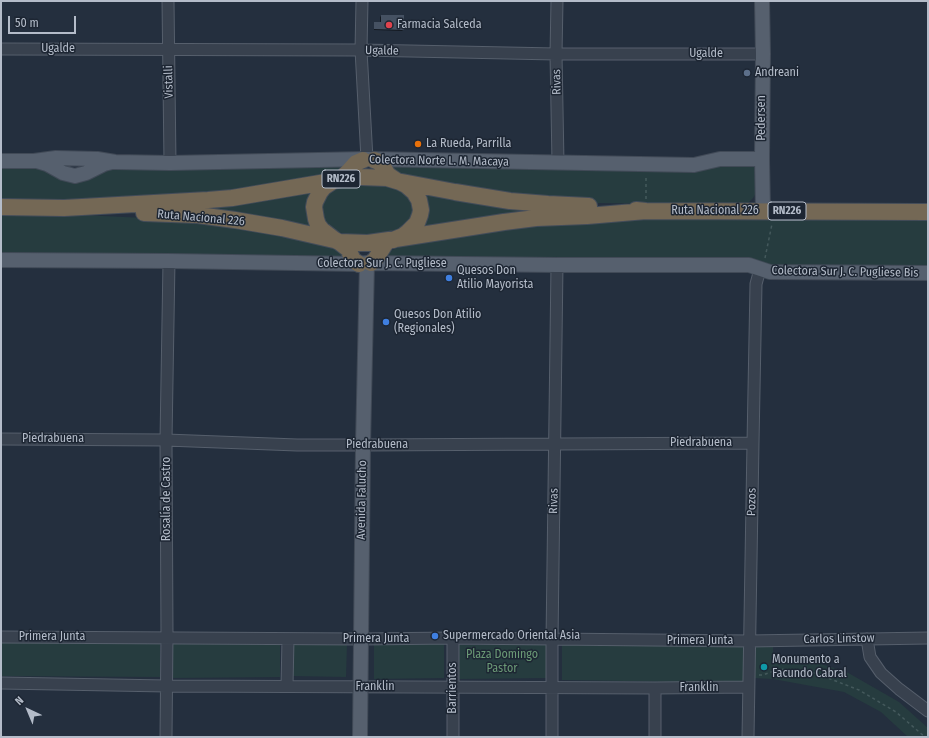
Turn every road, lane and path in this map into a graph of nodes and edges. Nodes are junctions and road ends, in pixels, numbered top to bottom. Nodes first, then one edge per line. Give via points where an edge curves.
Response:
1 (168, 1) edge
2 (362, 1) edge
3 (557, 1) edge
4 (762, 1) edge
5 (1, 49) edge
6 (168, 49) junction
7 (361, 50) junction
8 (556, 54) junction
9 (762, 54) junction
10 (762, 159) junction
11 (368, 160) junction
12 (1, 161) edge
13 (170, 163) junction
14 (558, 163) junction
15 (646, 164) junction
16 (335, 180) junction
17 (399, 181) junction
18 (1, 207) edge
19 (64, 208) junction
20 (646, 211) junction
21 (770, 211) junction
22 (928, 212) edge
23 (391, 240) junction
24 (337, 241) junction
25 (1, 260) edge
26 (169, 261) junction
27 (366, 264) junction
28 (557, 265) junction
29 (763, 270) junction
30 (928, 273) edge
31 (1, 439) edge
32 (166, 440) junction
33 (753, 443) junction
34 (555, 444) junction
35 (363, 445) junction
36 (1, 637) edge
37 (167, 638) junction
38 (453, 638) junction
39 (928, 638) edge
40 (288, 639) junction
41 (361, 639) junction
42 (867, 639) junction
43 (552, 640) junction
44 (750, 641) junction
45 (749, 674) junction
46 (1, 683) edge
47 (167, 686) junction
48 (288, 686) junction
49 (360, 687) junction
50 (453, 687) junction
51 (748, 687) junction
52 (552, 688) junction
53 (655, 688) junction
54 (928, 711) edge
55 (166, 737) edge
56 (360, 737) edge
57 (453, 737) edge
58 (552, 737) edge
59 (655, 737) edge
60 (748, 737) edge
61 (925, 737) edge

1 - 6 street, Vistalli
2 - 7 street
3 - 8 street, Rivas
4 - 9 main road, Pedersen
5 - 6 street, Ugalde
6 - 7 street, Ugalde
6 - 13 street, Vistalli
7 - 8 street, Ugalde
7 - 11 street
8 - 9 street, Ugalde
8 - 14 street, Rivas
9 - 10 main road, Pedersen
10 - 15 main road, Colectora Norte L. M. Macaya via 720,159 694,165
10 - 21 main road, Pedersen
11 - 13 main road, Colectora Norte L. M. Macaya
11 - 14 main road, Colectora Norte L. M. Macaya
11 - 16 highway via 356,162 344,176
11 - 17 highway via 379,162 388,175
12 - 13 main road, Colectora Norte L. M. Macaya via 34,161 75,176 115,162
14 - 15 main road, Colectora Norte L. M. Macaya
15 - 20 path
16 - 17 highway, Ruta Nacional 226 / RN226 via 361,177
16 - 19 highway, Ruta Nacional 226 / RN226 via 232,198
16 - 24 highway, RN226 via 320,192 314,207 318,225
17 - 20 highway, Ruta Nacional 226 / RN226 via 510,201
17 - 23 highway, Ruta Nacional 226 / RN226 via 411,188 419,200 421,210 413,228 403,236
18 - 19 highway, Ruta Nacional 226 / RN226
19 - 24 highway, Ruta Nacional 226 / RN226 via 198,215 259,224
20 - 21 highway, Ruta Nacional 226 / RN226
20 - 23 highway, Ruta Nacional 226 / RN226 via 536,218
21 - 22 highway, Ruta Nacional 226 / RN226
21 - 29 path via 772,225
23 - 24 highway, Ruta Nacional 226 / RN226 via 368,243
23 - 27 highway via 375,260
24 - 27 highway via 348,249 353,260
25 - 26 main road, Colectora Sur J. C. Pugliese
26 - 27 main road, Colectora Sur J. C. Pugliese
26 - 32 street, Rosalía de Castro
27 - 28 main road, Colectora Sur J. C. Pugliese
27 - 35 main road, Avenida Falucho
28 - 29 main road, Colectora Sur J. C. Pugliese via 749,264
28 - 34 street, Rivas
29 - 30 main road, Colectora Sur J. C. Pugliese Bis
29 - 33 street, Pozos via 759,273 756,284
31 - 32 street, Piedrabuena
32 - 35 street, Piedrabuena
32 - 37 street, Rosalía de Castro
33 - 34 street, Piedrabuena
33 - 44 street, Pozos
34 - 35 street, Piedrabuena
34 - 43 street, Rivas
35 - 41 main road, Avenida Falucho
36 - 37 street, Primera Junta
37 - 40 street, Primera Junta
37 - 47 street, Rosalía de Castro
38 - 41 street, Primera Junta
38 - 43 street, Primera Junta
38 - 50 street, Barrientos
39 - 42 street, Carlos Linstow
40 - 41 street, Primera Junta
40 - 48 street
41 - 49 main road, Avenida Falucho
42 - 44 street, Carlos Linstow
42 - 54 street via 870,657 882,673
43 - 44 street, Primera Junta
43 - 52 street, Rivas
44 - 45 street, Pozos
45 - 51 street, Pozos
45 - 61 path via 763,675 779,669 815,673 866,694 896,712
46 - 47 street, Franklin
47 - 48 street, Franklin
47 - 55 street, Rosalía de Castro
48 - 49 street, Franklin
49 - 50 street, Franklin
49 - 56 main road, Avenida Falucho
50 - 52 street, Franklin
50 - 57 street, Barrientos
51 - 53 street, Franklin
51 - 60 street, Pozos
52 - 53 street, Franklin
52 - 58 street, Rivas
53 - 59 street

